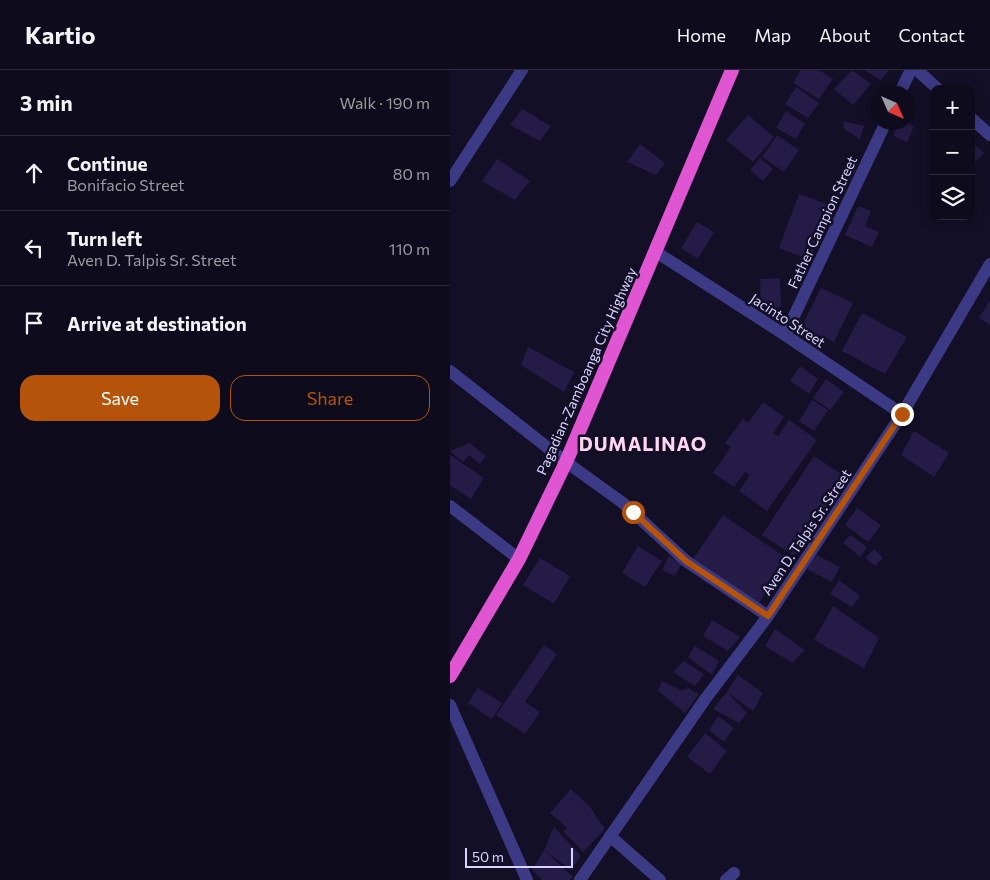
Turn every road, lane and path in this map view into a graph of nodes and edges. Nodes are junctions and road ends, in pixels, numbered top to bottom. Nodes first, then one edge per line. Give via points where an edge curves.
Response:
1 (522, 70) edge
2 (732, 70) edge
3 (910, 70) edge
4 (917, 70) edge
5 (903, 85) edge
6 (934, 85) edge
7 (975, 121) edge
8 (882, 130) edge
9 (990, 134) edge
10 (450, 181) edge
11 (656, 252) junction
12 (990, 264) edge
13 (785, 335) junction
14 (450, 371) edge
15 (902, 414) junction
16 (566, 462) junction
17 (450, 506) edge
18 (520, 559) junction
19 (768, 616) junction
20 (450, 676) edge
21 (450, 705) edge
22 (610, 836) junction
23 (527, 880) edge
24 (580, 880) edge
25 (660, 880) edge

1 - 10 street
2 - 11 highway, Pagadian-Zamboanga City Highway
3 - 5 street
4 - 6 street
7 - 9 street
8 - 13 street, Father Campion Street
11 - 13 street, Jacinto Street
11 - 16 highway, Pagadian-Zamboanga City Highway
12 - 15 street, Aven D. Talpis Sr. Street
13 - 15 street, Jacinto Street
14 - 16 street
15 - 19 street, Aven D. Talpis Sr. Street
16 - 18 highway, Pagadian-Zamboanga City Highway
16 - 19 street via 623,503 686,561
17 - 18 street
18 - 20 highway, Pagadian-Zamboanga City Highway
19 - 22 street, Aven D. Talpis Sr. Street via 706,698
21 - 23 street
22 - 24 street, Aven D. Talpis Sr. Street
22 - 25 street

